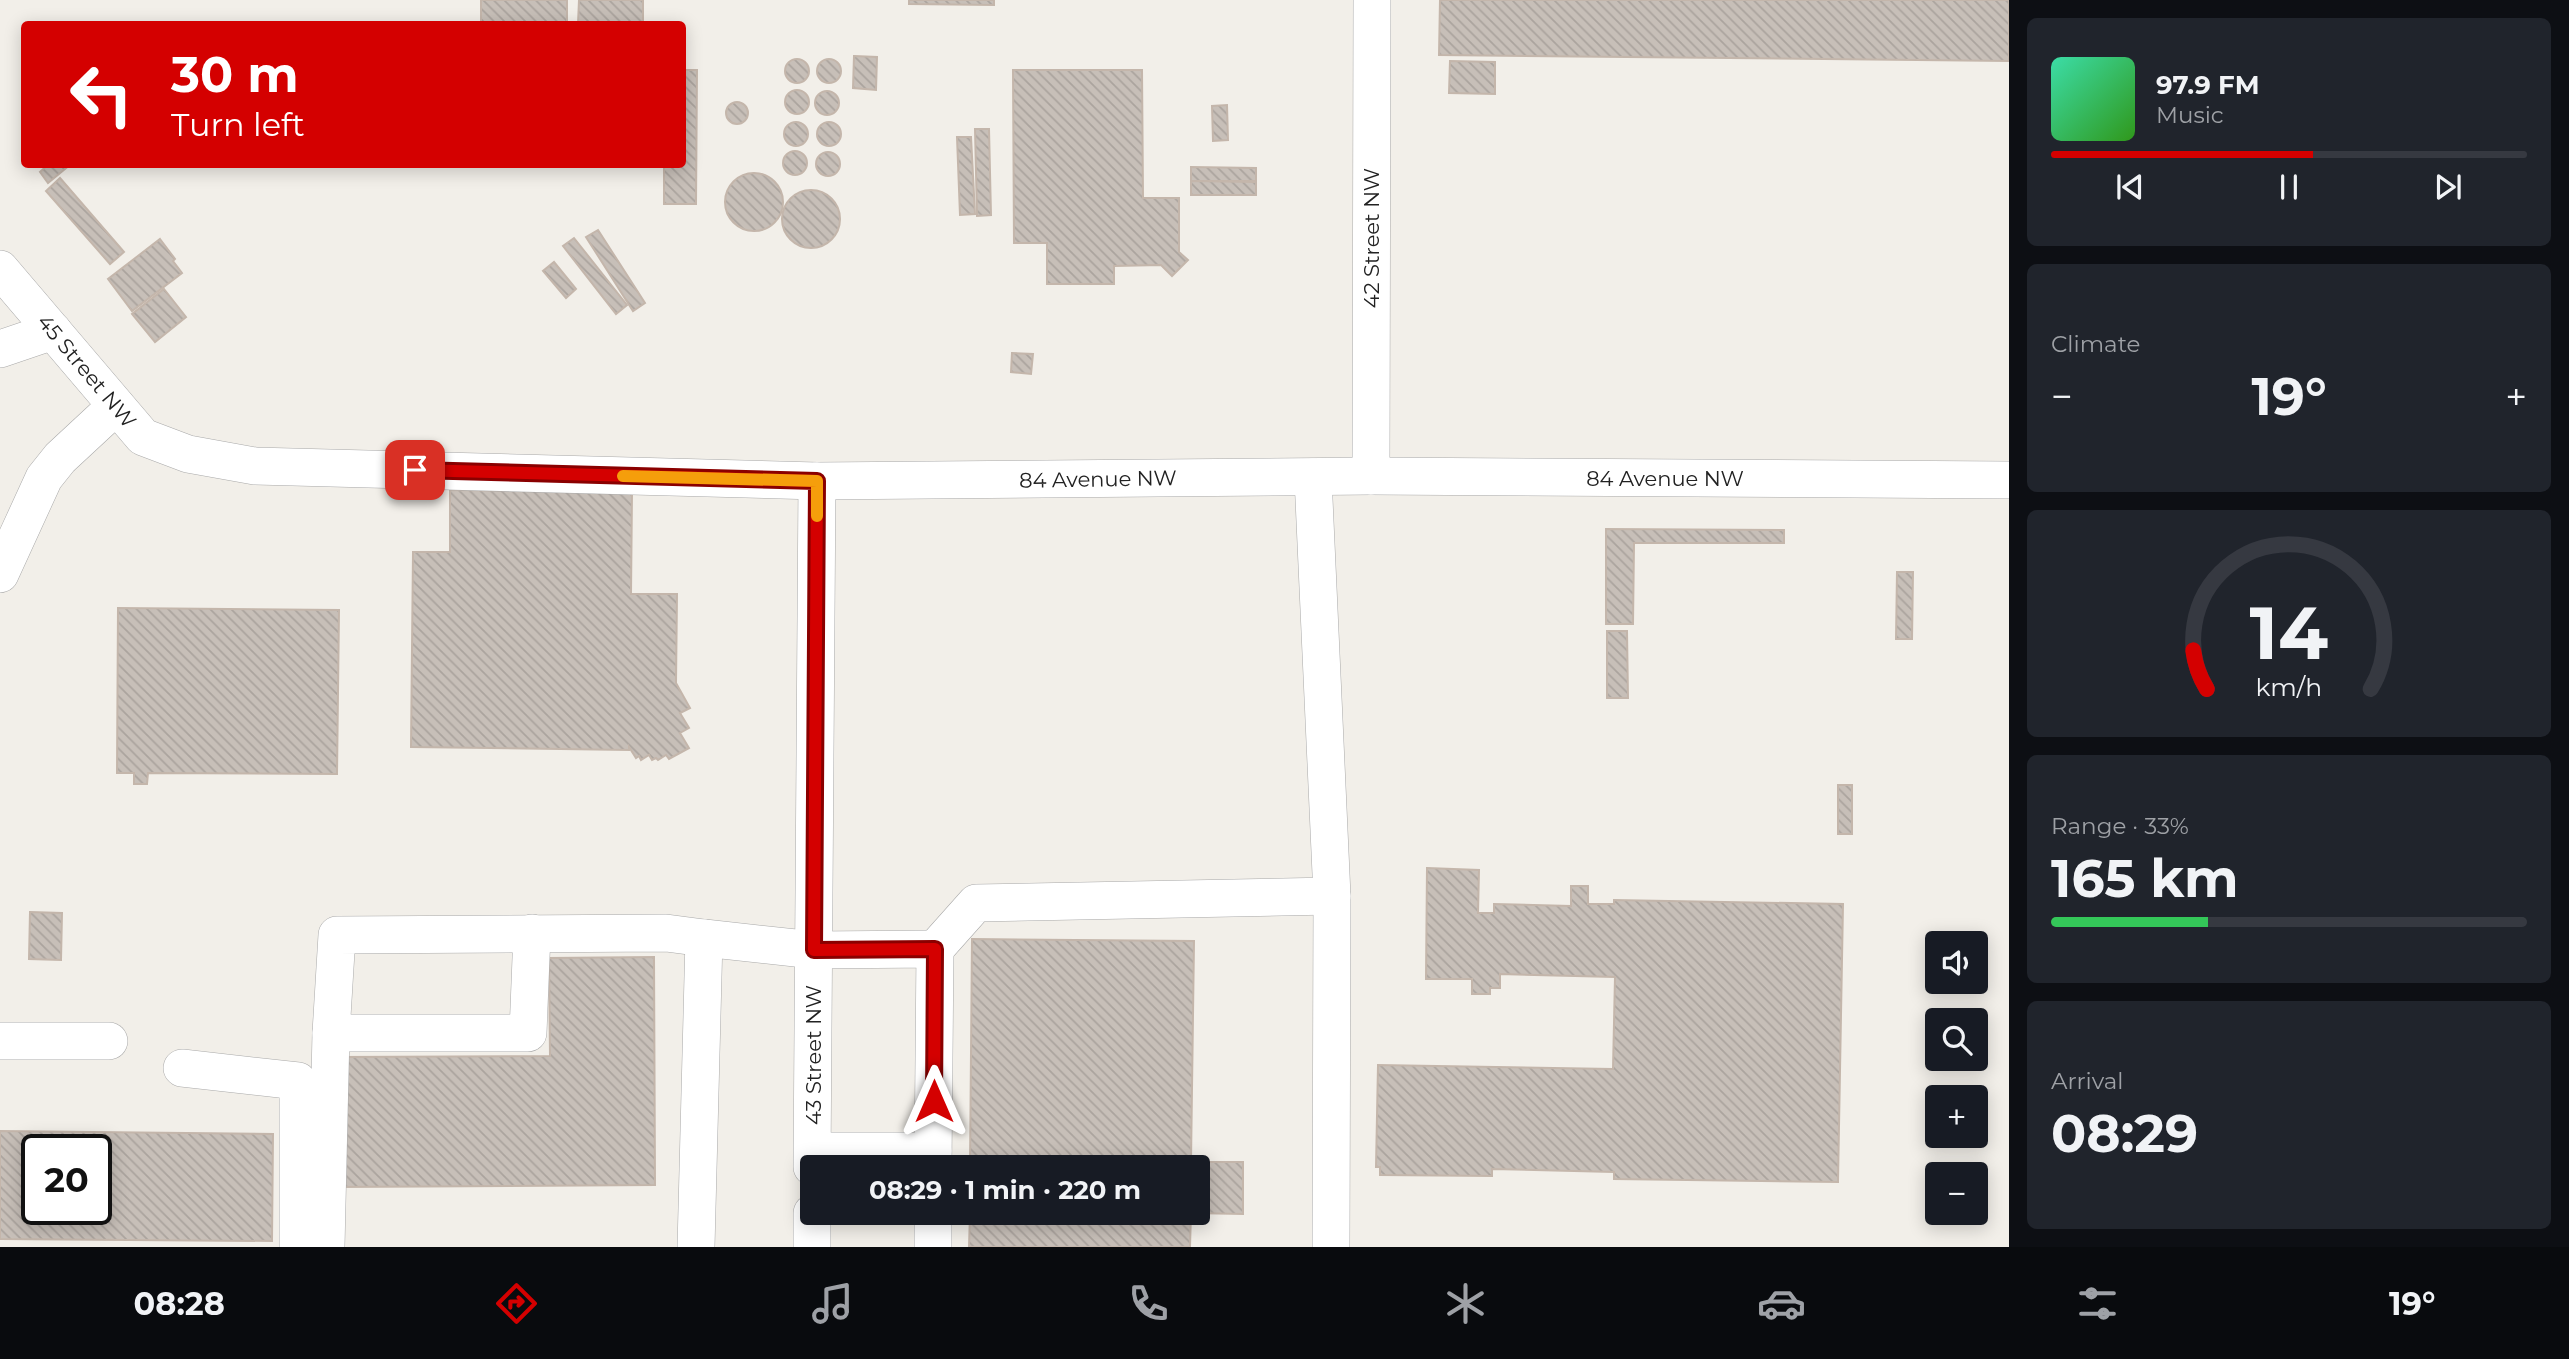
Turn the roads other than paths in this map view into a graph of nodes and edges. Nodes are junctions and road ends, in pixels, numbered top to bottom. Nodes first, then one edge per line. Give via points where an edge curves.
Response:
1 (1371, 0) edge
2 (0, 269) edge
3 (53, 331) junction
4 (0, 349) edge
5 (116, 406) junction
6 (188, 454) joint
7 (1371, 476) junction
8 (1313, 477) junction
9 (2009, 480) edge
10 (817, 481) junction
11 (0, 574) edge
12 (1332, 896) junction
13 (532, 933) junction
14 (704, 938) junction
15 (935, 949) junction
16 (814, 950) junction
17 (331, 1033) junction
18 (0, 1041) edge
19 (109, 1041) dead end
20 (182, 1068) dead end
21 (812, 1155) edge
22 (933, 1155) edge
23 (812, 1225) edge
24 (933, 1225) edge
25 (298, 1247) edge
26 (326, 1247) edge
27 (696, 1247) edge
28 (812, 1247) edge
29 (933, 1247) edge
30 (1331, 1247) edge

1 - 7 street, 42 Street NW
2 - 3 street, 45 Street NW
3 - 4 street
3 - 5 street, 45 Street NW
5 - 6 street, 45 Street NW via 143,437
5 - 11 street via 44,478
6 - 10 street, 84 Avenue NW via 255,466
7 - 8 street, 84 Avenue NW
7 - 9 street, 84 Avenue NW
8 - 10 street, 84 Avenue NW
8 - 12 street
10 - 16 street, 43 Street NW
12 - 15 street via 976,903
12 - 30 street
13 - 14 street via 666,933
13 - 17 street via 337,935
13 - 17 street via 528,1033
14 - 16 street
14 - 27 street
15 - 16 street
15 - 22 street
16 - 21 street, 43 Street NW
17 - 26 street
18 - 19 street
20 - 25 street via 298,1081
23 - 28 street
24 - 29 street

